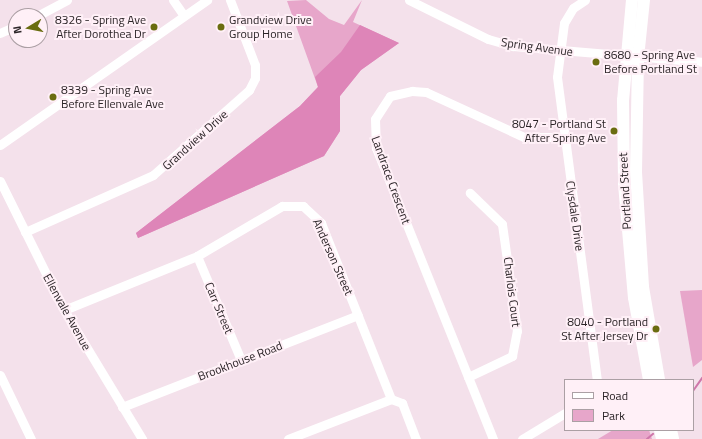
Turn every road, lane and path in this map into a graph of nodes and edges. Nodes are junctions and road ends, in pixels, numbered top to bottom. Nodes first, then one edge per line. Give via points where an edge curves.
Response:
1 (67, 0) edge
2 (173, 0) edge
3 (207, 0) edge
4 (230, 0) edge
5 (409, 0) edge
6 (585, 0) edge
7 (632, 0) edge
8 (644, 0) edge
9 (48, 10) edge
10 (184, 16) junction
11 (560, 51) junction
12 (632, 58) junction
13 (702, 62) edge
14 (564, 136) junction
15 (0, 145) edge
16 (0, 181) edge
17 (470, 193) dead end
18 (25, 232) junction
19 (197, 256) junction
20 (64, 310) junction
21 (358, 315) junction
22 (241, 360) junction
23 (0, 374) edge
24 (468, 377) junction
25 (597, 379) edge
26 (654, 379) edge
27 (391, 399) junction
28 (122, 407) junction
29 (564, 414) edge
30 (31, 439) edge
31 (142, 439) edge
32 (288, 439) edge
33 (416, 439) edge
34 (493, 439) edge
35 (522, 439) edge

1 - 9 street
2 - 10 street
3 - 10 street
4 - 18 street, Grandview Drive via 255,64 255,78 249,90 153,175
5 - 11 street, Spring Avenue via 499,43
6 - 11 street, Clysdale Drive via 568,15
7 - 12 main road, Portland Street
8 - 12 main road, Portland Street
10 - 15 street
11 - 12 street, Spring Avenue
11 - 14 street, Clysdale Drive via 558,84
12 - 13 street, Spring Avenue
12 - 26 main road, Portland Street via 638,232
14 - 24 street, Landrace Crescent via 536,139 509,132 426,92 401,91 378,108 373,130 375,144
14 - 25 street, Clysdale Drive
16 - 18 street, Ellenvale Avenue
17 - 24 street, Charlois Court via 502,224 517,331 512,356
18 - 20 street, Ellenvale Avenue
19 - 20 street, Anderson Street
19 - 21 street, Anderson Street via 274,210 290,205 303,206 321,223
19 - 22 street, Carr Street
20 - 28 street, Ellenvale Avenue
21 - 22 street, Brookhouse Road
21 - 27 street, Anderson Street
22 - 28 street, Brookhouse Road
23 - 30 street
24 - 34 street, Landrace Crescent
27 - 32 street
27 - 33 street, Anderson Street via 402,403
28 - 31 street, Ellenvale Avenue
29 - 35 street

